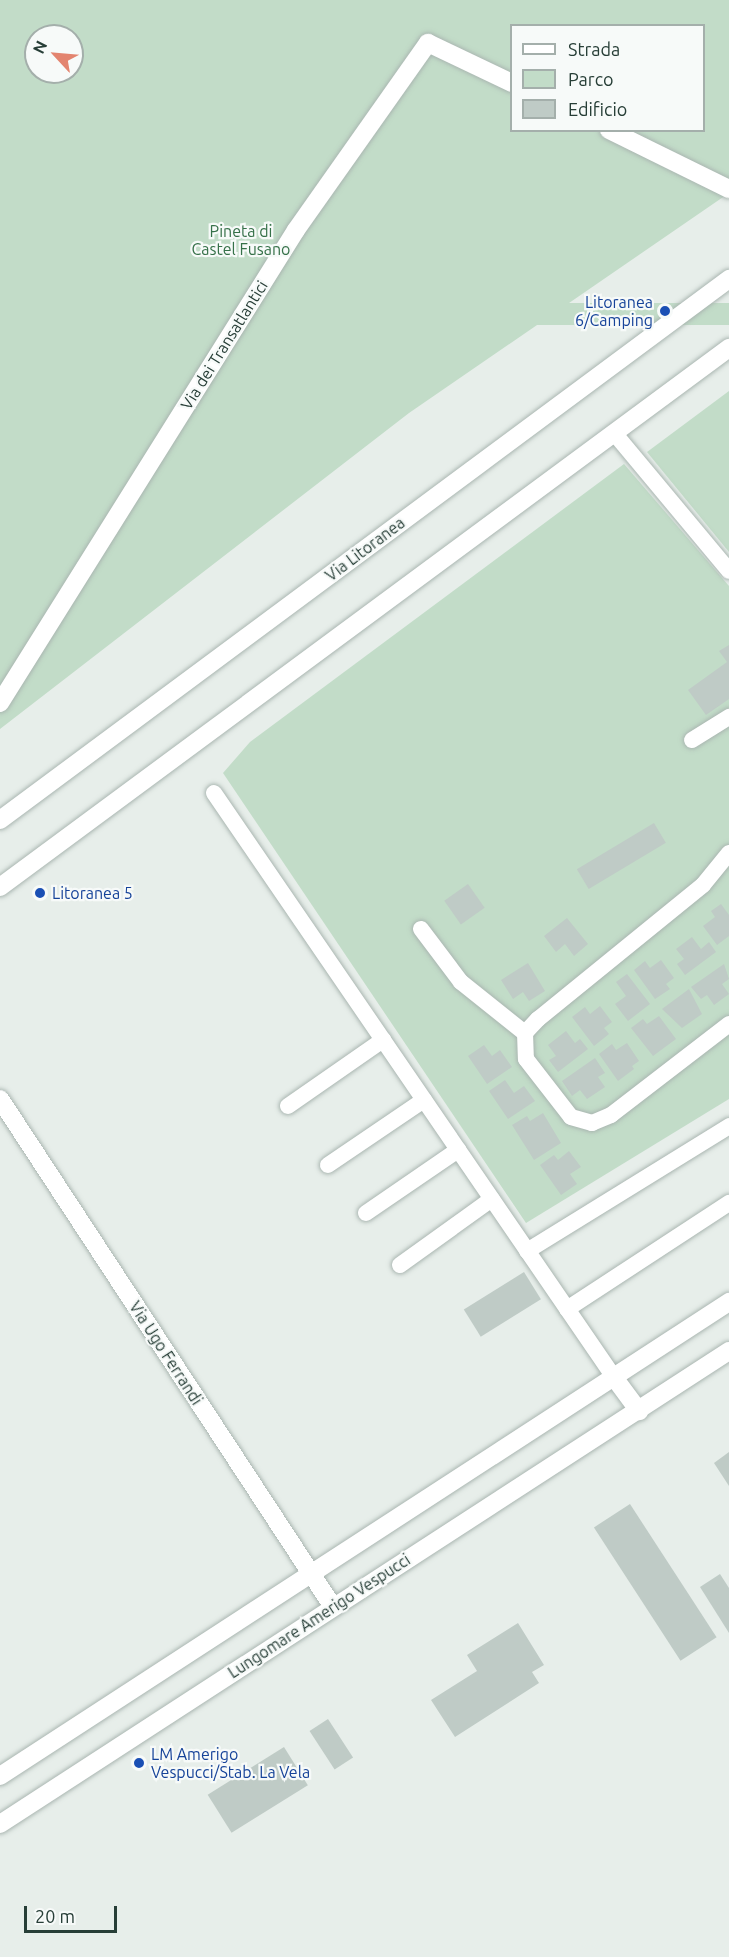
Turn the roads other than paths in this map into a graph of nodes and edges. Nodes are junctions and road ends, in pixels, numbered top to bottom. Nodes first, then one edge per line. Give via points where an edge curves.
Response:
1 (510, 82) edge
2 (613, 132) edge
3 (729, 189) edge
4 (729, 279) edge
5 (729, 348) edge
6 (615, 434) junction
7 (729, 571) edge
8 (0, 703) edge
9 (729, 717) edge
10 (692, 741) dead end
11 (214, 793) dead end
12 (0, 820) edge
13 (729, 853) edge
14 (0, 887) edge
15 (421, 929) dead end
16 (729, 1024) edge
17 (525, 1033) junction
18 (383, 1040) junction
19 (0, 1100) edge
20 (424, 1100) junction
21 (288, 1106) dead end
22 (729, 1126) edge
23 (458, 1150) junction
24 (328, 1165) dead end
25 (492, 1199) junction
26 (729, 1203) edge
27 (366, 1213) dead end
28 (527, 1251) junction
29 (400, 1265) dead end
30 (729, 1302) edge
31 (567, 1309) junction
32 (729, 1351) edge
33 (613, 1376) junction
34 (639, 1410) junction
35 (311, 1574) junction
36 (333, 1607) junction
37 (0, 1776) edge
38 (0, 1824) edge

1 - 8 street, Via dei Transatlantici via 428,43 296,230
2 - 3 street
4 - 12 street, Via Litoranea
5 - 6 street
6 - 7 lane
6 - 14 street
9 - 10 lane
11 - 18 lane
13 - 17 lane via 703,885
15 - 17 lane via 461,982
16 - 17 lane via 611,1115 592,1123 571,1117 555,1100 526,1059
18 - 20 lane
18 - 21 lane
19 - 35 street, Via Ugo Ferrandi
20 - 23 lane
20 - 24 lane
22 - 28 lane
23 - 25 lane
23 - 27 lane
25 - 28 lane
25 - 29 lane
26 - 31 lane
28 - 31 lane
30 - 33 street
31 - 33 lane
32 - 34 street, Lungomare Amerigo Vespucci
33 - 34 street
33 - 35 street
34 - 36 street, Lungomare Amerigo Vespucci
35 - 36 street, Via Ugo Ferrandi
35 - 37 street
36 - 38 street, Lungomare Amerigo Vespucci

